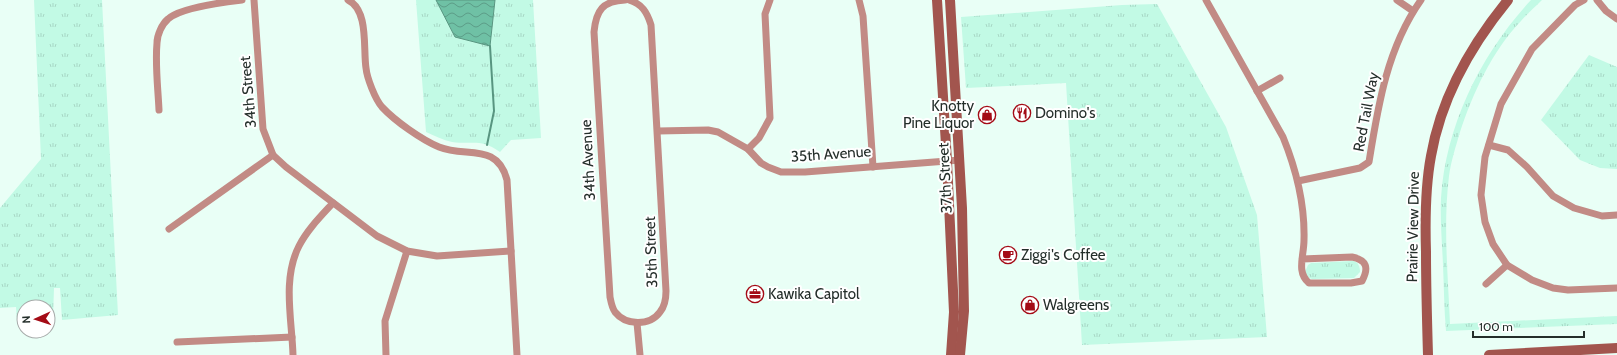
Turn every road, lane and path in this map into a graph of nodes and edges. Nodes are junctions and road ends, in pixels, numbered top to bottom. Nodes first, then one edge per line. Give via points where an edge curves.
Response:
1 (242, 0) edge
2 (254, 0) edge
3 (625, 0) edge
4 (629, 0) edge
5 (770, 0) edge
6 (859, 0) edge
7 (937, 0) edge
8 (950, 0) edge
9 (1206, 0) edge
10 (1397, 0) edge
11 (1421, 0) edge
12 (1508, 0) edge
13 (1584, 0) edge
14 (1597, 0) edge
15 (350, 1) edge
16 (1413, 10) junction
17 (1617, 19) edge
18 (1280, 78) dead end
19 (1257, 91) junction
20 (159, 110) dead end
21 (658, 132) junction
22 (1489, 145) junction
23 (748, 149) junction
24 (273, 154) junction
25 (960, 160) junction
26 (947, 161) junction
27 (873, 167) junction
28 (1298, 181) junction
29 (333, 203) junction
30 (1617, 215) edge
31 (169, 229) dead end
32 (407, 251) junction
33 (511, 251) junction
34 (1302, 260) junction
35 (1507, 265) junction
36 (1486, 284) dead end
37 (1617, 288) edge
38 (638, 323) junction
39 (292, 337) junction
40 (177, 342) dead end
41 (1617, 348) edge
42 (293, 355) edge
43 (386, 355) edge
44 (517, 355) edge
45 (640, 355) edge
46 (951, 355) edge
47 (960, 355) edge
48 (1428, 355) edge
49 (1489, 355) edge

1 - 20 street via 177,13 162,25 156,42
2 - 24 street, 34th Street via 263,129
3 - 38 street, 34th Avenue via 610,1 602,7 598,12 594,32 610,297 613,309 618,315 627,321
4 - 21 street via 644,8 651,25
5 - 23 street via 765,14 770,118 759,138
6 - 27 street via 863,16
7 - 26 main road, 37th Street
8 - 25 main road, 37th Street
9 - 19 street
10 - 16 street
11 - 16 street, Red Tail Way
12 - 48 main road, Prairie View Drive via 1479,39 1450,93 1431,154 1426,196
13 - 22 street via 1532,49 1501,104
14 - 17 street
15 - 33 street via 363,22 366,69 376,98 382,107 426,141 441,148 480,152 492,156 505,172
16 - 28 street, Red Tail Way via 1390,58 1376,117 1369,162 1360,168
18 - 19 street
19 - 28 street via 1291,156
21 - 23 street, 35th Avenue via 708,130 725,135
21 - 38 street, 35th Street via 666,296 658,315
22 - 30 street via 1508,150 1553,196 1574,208 1602,216
22 - 35 street via 1485,157 1481,195 1485,222 1493,244
23 - 27 street, 35th Avenue via 761,163 780,172
24 - 29 street, 34th Street
24 - 31 street
25 - 26 street, 35th Avenue
25 - 47 main road, 37th Street via 964,311
26 - 27 street, 35th Avenue
26 - 46 main road, 37th Street via 954,312
28 - 34 street via 1304,239
29 - 32 street via 377,236
29 - 39 street via 302,241 293,261 290,286
32 - 33 street via 438,256
32 - 43 street via 384,321
33 - 44 street
34 - 34 street via 1301,273 1309,283 1351,283 1362,281 1366,273 1365,264 1360,259 1352,257
35 - 36 street
35 - 37 street via 1532,280 1553,288
38 - 45 street
39 - 40 street
39 - 42 street
41 - 49 main road

